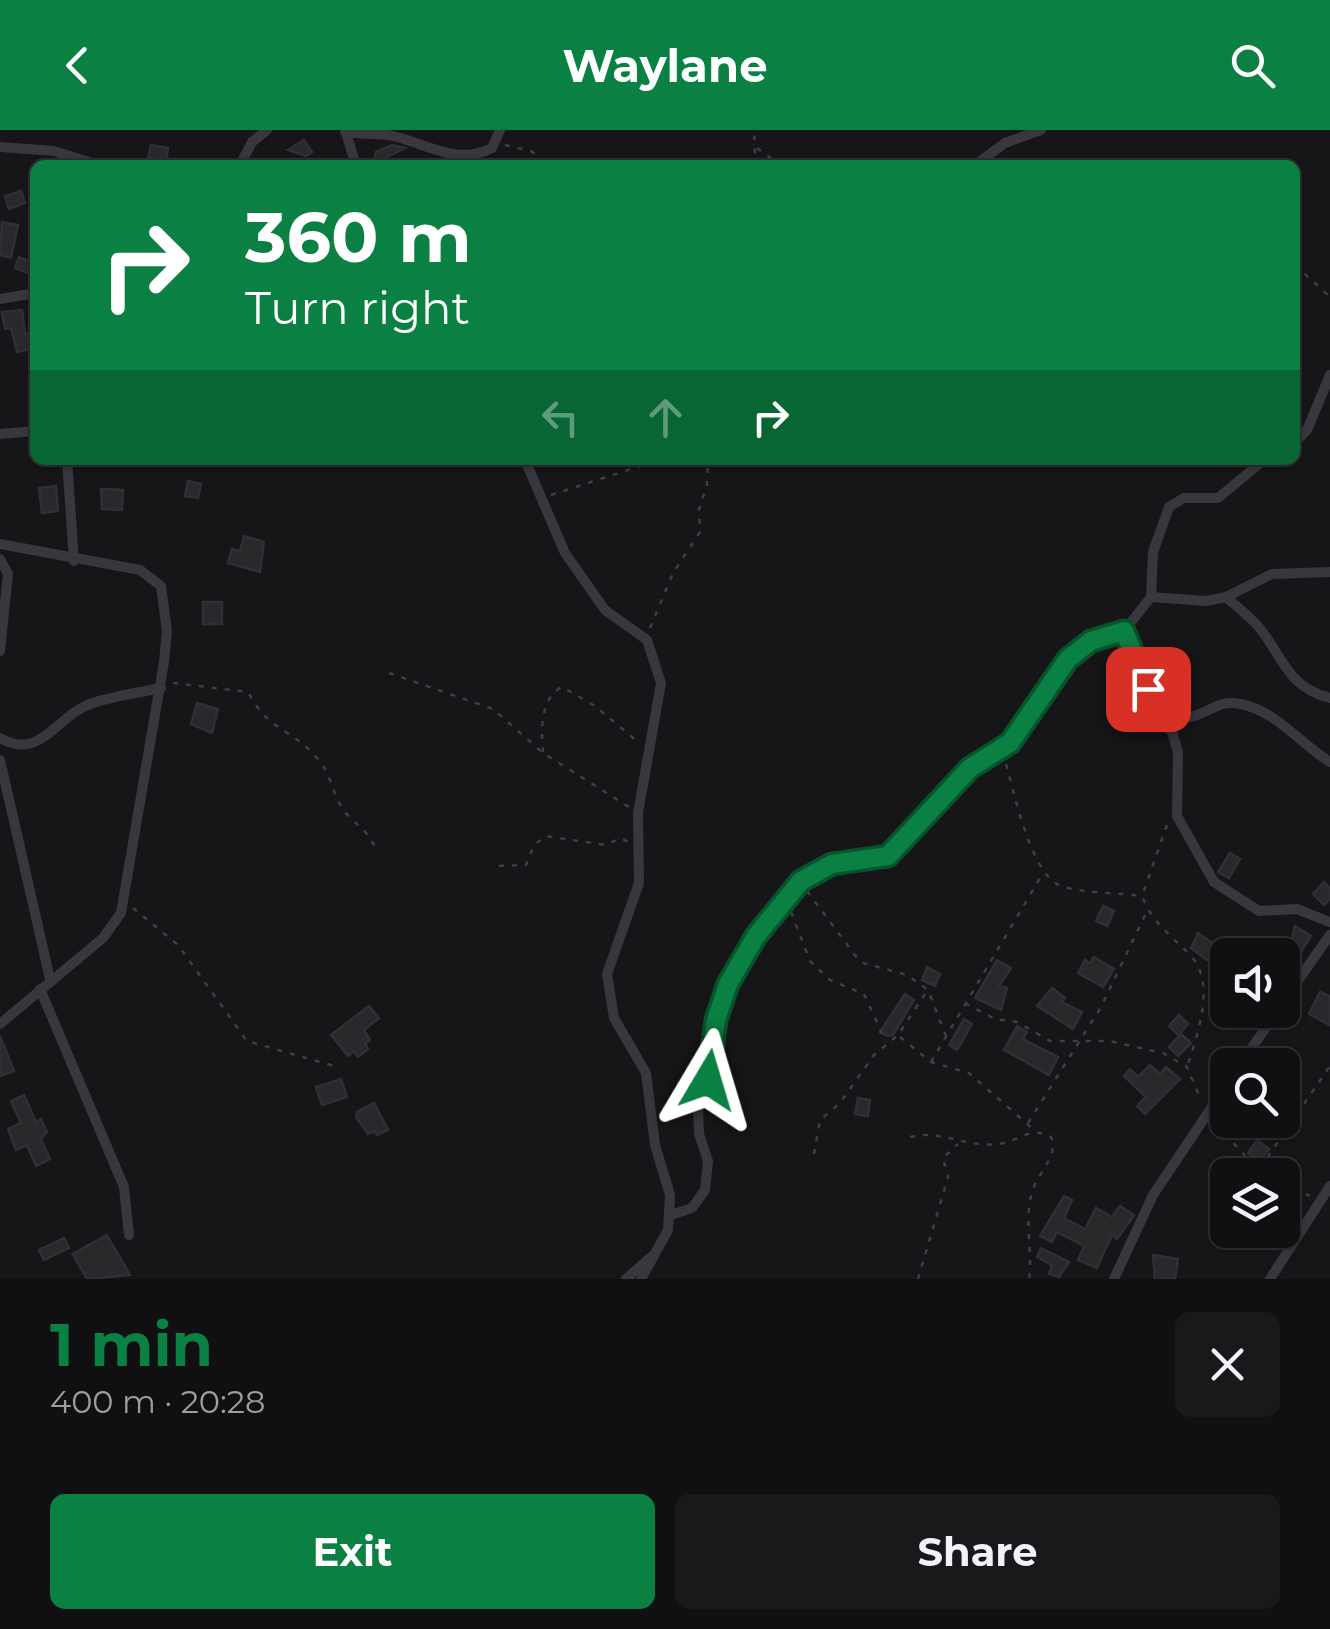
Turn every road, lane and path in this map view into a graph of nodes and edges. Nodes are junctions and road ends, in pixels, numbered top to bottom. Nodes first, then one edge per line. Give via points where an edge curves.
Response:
1 (267, 130) edge
2 (500, 130) edge
3 (754, 130) edge
4 (1041, 130) edge
5 (345, 131) edge
6 (496, 143) junction
7 (0, 147) edge
8 (756, 147) junction
9 (83, 160) edge
10 (243, 160) edge
11 (354, 160) edge
12 (466, 160) edge
13 (470, 160) edge
14 (542, 160) edge
15 (751, 160) edge
16 (773, 160) edge
17 (981, 160) edge
18 (1300, 270) edge
19 (30, 294) edge
20 (1330, 297) edge
21 (0, 299) edge
22 (1330, 375) edge
23 (30, 431) edge
24 (0, 434) edge
25 (1300, 437) edge
26 (68, 465) edge
27 (527, 465) edge
28 (643, 465) edge
29 (708, 465) edge
30 (1258, 465) edge
31 (542, 498) junction
32 (0, 544) edge
33 (0, 559) edge
34 (74, 561) junction
35 (1330, 572) edge
36 (1151, 597) junction
37 (1226, 597) junction
38 (1124, 631) junction
39 (647, 640) junction
40 (0, 652) edge
41 (389, 673) dead end
42 (161, 685) junction
43 (1148, 689) junction
44 (1330, 698) edge
45 (0, 738) edge
46 (1002, 751) junction
47 (544, 752) junction
48 (650, 752) junction
49 (0, 760) edge
50 (1330, 762) edge
51 (1176, 805) junction
52 (638, 813) junction
53 (638, 848) junction
54 (375, 850) dead end
55 (499, 866) dead end
56 (1044, 872) junction
57 (801, 881) junction
58 (1142, 896) junction
59 (124, 900) junction
60 (785, 902) junction
61 (1148, 909) junction
62 (1330, 922) edge
63 (1330, 935) edge
64 (1300, 978) edge
65 (50, 979) junction
66 (40, 988) junction
67 (928, 990) junction
68 (966, 1003) junction
69 (0, 1024) edge
70 (898, 1035) junction
71 (946, 1036) junction
72 (1080, 1041) junction
73 (888, 1044) junction
74 (932, 1062) junction
75 (334, 1066) dead end
76 (1330, 1066) edge
77 (1188, 1067) junction
78 (1210, 1107) edge
79 (1207, 1111) junction
80 (1028, 1123) junction
81 (1036, 1131) junction
82 (910, 1137) dead end
83 (960, 1143) junction
84 (814, 1154) dead end
85 (1249, 1158) edge
86 (1267, 1158) edge
87 (1330, 1186) edge
88 (1300, 1191) edge
89 (1321, 1199) junction
90 (671, 1215) junction
91 (129, 1236) dead end
92 (655, 1253) junction
93 (646, 1277) edge
94 (626, 1279) edge
95 (918, 1279) edge
96 (1029, 1279) edge
97 (1114, 1279) edge
98 (1270, 1279) edge

1 - 10 street
2 - 6 street
3 - 8 path
4 - 17 street
5 - 11 street
5 - 12 street via 392,135
6 - 13 street
6 - 14 path
7 - 9 street via 54,150
8 - 15 path
8 - 16 path
18 - 20 path
19 - 21 street
22 - 25 street
23 - 24 street
26 - 34 street
27 - 31 street
28 - 31 path
29 - 39 path via 700,532 673,573
30 - 36 street via 1218,498 1184,498 1169,506 1153,552
31 - 39 street via 588,589 617,621
32 - 34 street
33 - 40 street via 8,574
34 - 42 street via 140,570 160,586 167,630
35 - 37 street via 1272,574
36 - 37 street
36 - 38 street
37 - 44 street via 1257,626 1291,678
38 - 43 street
38 - 46 street via 1091,641 1068,659
39 - 48 street via 661,683
41 - 47 path via 492,709
42 - 45 street via 88,704 33,744
42 - 54 path via 248,692 269,724 308,748 329,771 344,810
42 - 59 street
43 - 50 street via 1183,718 1222,702 1256,708
43 - 51 street via 1154,714 1175,740
46 - 56 path
46 - 57 street via 970,768 883,858 832,864
47 - 48 path via 547,702 562,687
47 - 52 path
48 - 52 street
49 - 65 street
51 - 58 path
51 - 62 street via 1209,874 1224,889 1259,911 1297,909
52 - 53 street
53 - 55 path via 621,838 605,845 546,836 526,865
53 - 90 street via 638,883 610,956 606,993 646,1073
56 - 58 path via 1063,887
56 - 68 path
57 - 60 street
57 - 67 path via 860,962 907,975
58 - 61 path
59 - 65 street via 102,938
59 - 75 path via 178,945 247,1041
60 - 73 path via 810,961 830,980 864,994
60 - 90 street via 740,959 720,1004 697,1116 709,1177 692,1208
61 - 72 path
61 - 77 path via 1202,975 1200,1023
63 - 64 street
65 - 66 street
66 - 69 street
66 - 91 street via 124,1187
67 - 70 path
67 - 71 path
68 - 71 path
68 - 72 path via 1050,1041
70 - 73 path
70 - 74 path
71 - 74 path
72 - 77 path via 1163,1052
72 - 80 path
73 - 84 path via 820,1120
74 - 80 path via 969,1073
76 - 86 path
77 - 79 path
78 - 79 street
79 - 85 path
79 - 97 street via 1153,1195
80 - 81 path
81 - 83 path via 996,1145
81 - 96 path via 1054,1143 1028,1208
82 - 83 path via 937,1133
83 - 95 path via 943,1158 948,1178
87 - 89 street
88 - 89 path
89 - 98 street
90 - 92 street
92 - 93 street
92 - 94 street

